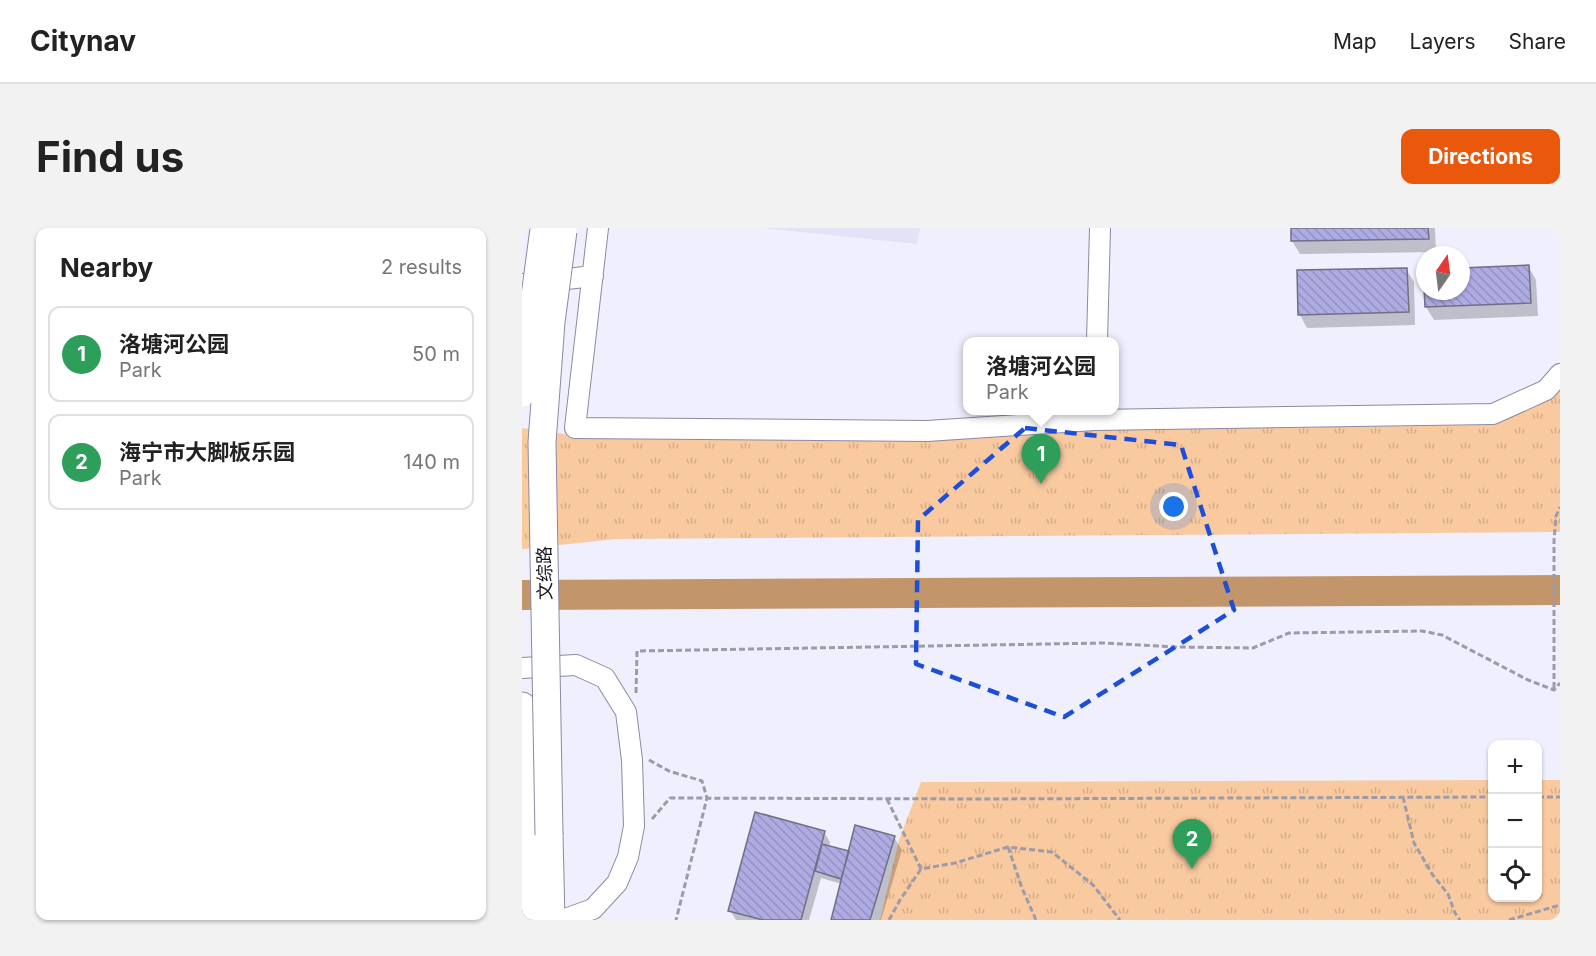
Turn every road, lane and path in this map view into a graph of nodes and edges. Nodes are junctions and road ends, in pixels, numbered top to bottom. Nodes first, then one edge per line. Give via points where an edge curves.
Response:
1 (598, 228) edge
2 (1100, 228) edge
3 (554, 229) edge
4 (593, 276) junction
5 (522, 284) edge
6 (1097, 337) edge
7 (1560, 374) edge
8 (522, 393) edge
9 (1095, 416) edge
10 (1560, 507) edge
11 (522, 668) edge
12 (1560, 683) edge
13 (1554, 690) junction
14 (636, 700) dead end
15 (522, 706) edge
16 (645, 753) dead end
17 (1403, 797) junction
18 (1488, 797) edge
19 (1542, 797) edge
20 (1560, 797) edge
21 (707, 798) junction
22 (886, 799) junction
23 (647, 824) dead end
24 (537, 837) junction
25 (1008, 847) junction
26 (921, 869) junction
27 (1560, 905) edge
28 (528, 920) edge
29 (554, 920) edge
30 (676, 920) edge
31 (889, 920) edge
32 (1036, 920) edge
33 (1120, 920) edge
34 (1460, 920) edge
35 (1509, 920) edge

1 - 4 street
2 - 6 street
3 - 8 main road, bridge
3 - 24 main road, 文综路, bridge via 542,442
4 - 5 street
4 - 9 street via 575,428 927,431
7 - 9 street via 1546,390 1493,414
10 - 13 path via 1554,541
11 - 29 street via 576,665 606,678 626,712 634,826 628,857 617,883 593,909
12 - 13 path
13 - 14 path via 1442,635 1422,631 1289,633 1253,648 1105,643 637,651
15 - 24 main road
16 - 21 path via 649,760 669,771 702,781
17 - 18 path
17 - 22 path
17 - 34 path via 1414,843 1448,894
19 - 20 path
21 - 22 path
21 - 23 path via 670,798
21 - 30 path
22 - 26 path
24 - 28 main road
24 - 29 main road, 文综路
25 - 26 path
25 - 32 path
25 - 33 path via 1052,852 1093,885
26 - 31 path
27 - 35 path

